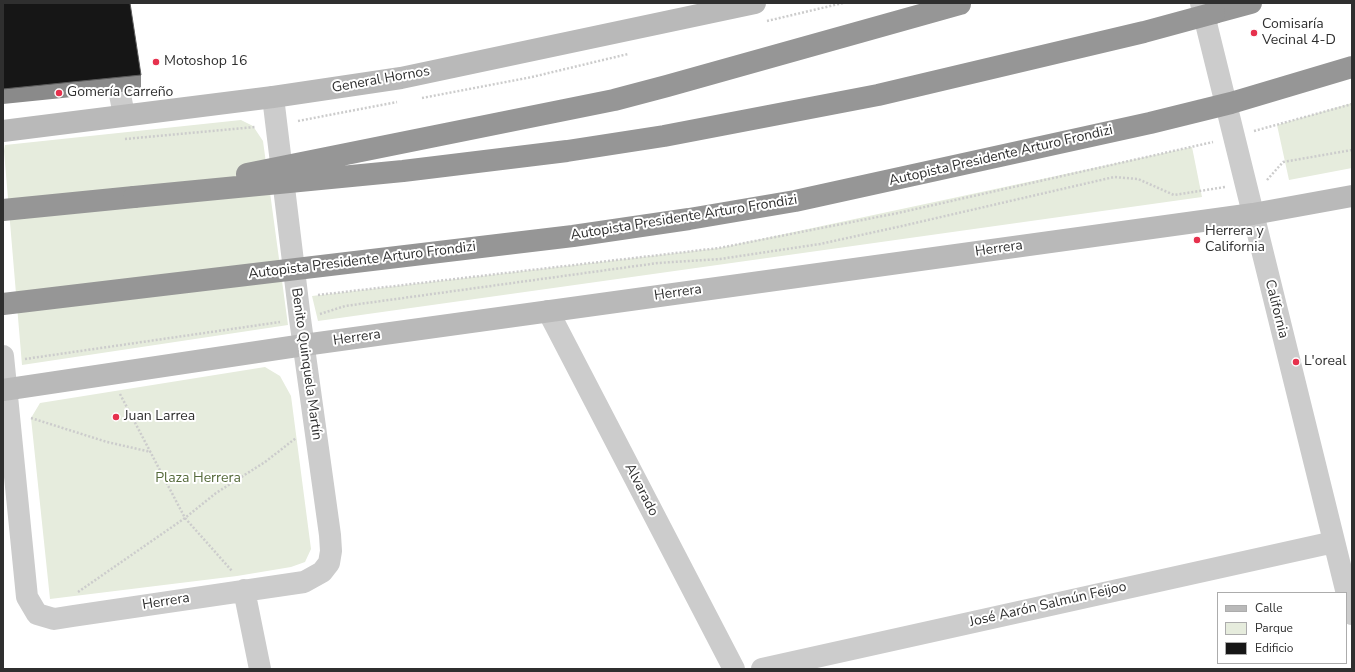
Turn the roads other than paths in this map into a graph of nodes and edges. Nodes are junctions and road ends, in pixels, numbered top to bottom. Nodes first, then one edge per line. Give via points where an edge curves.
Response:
1 (102, 3) edge
2 (755, 3) edge
3 (1201, 3) edge
4 (1251, 3) edge
5 (962, 4) edge
6 (1352, 67) edge
7 (273, 97) junction
8 (124, 115) junction
9 (3, 131) edge
10 (1352, 196) edge
11 (134, 197) junction
12 (3, 210) edge
13 (1253, 214) junction
14 (3, 304) edge
15 (548, 311) junction
16 (304, 345) junction
17 (3, 359) edge
18 (5, 390) edge
19 (330, 535) joint
20 (1334, 542) junction
21 (244, 590) junction
22 (1346, 592) edge
23 (1347, 594) edge
24 (1352, 614) edge
25 (260, 669) edge
26 (734, 669) edge
27 (762, 669) edge

1 - 8 street
2 - 7 street, General Hornos via 401,78
3 - 13 street, California
4 - 11 highway, bridge via 1144,32 886,94 664,136 403,171
5 - 11 highway, bridge via 614,100
6 - 14 highway, Autopista Presidente Arturo Frondizi, bridge via 1231,103 1150,123 795,201 573,236
7 - 8 street, General Hornos
7 - 16 street, Benito Quinquela Martín
8 - 9 street, General Hornos
10 - 13 street, Herrera
11 - 12 highway
13 - 15 street, Herrera
13 - 20 street, California
15 - 16 street, Herrera
15 - 26 street, Alvarado
16 - 18 street, Herrera
16 - 19 street, Benito Quinquela Martín
17 - 18 street
18 - 21 street, Herrera via 11,422 27,597 37,614 54,619
19 - 21 street, Herrera via 329,563 322,572 304,582
20 - 22 street, California
20 - 27 street, José Aarón Salmún Feijoo
21 - 25 street
23 - 24 street, California

